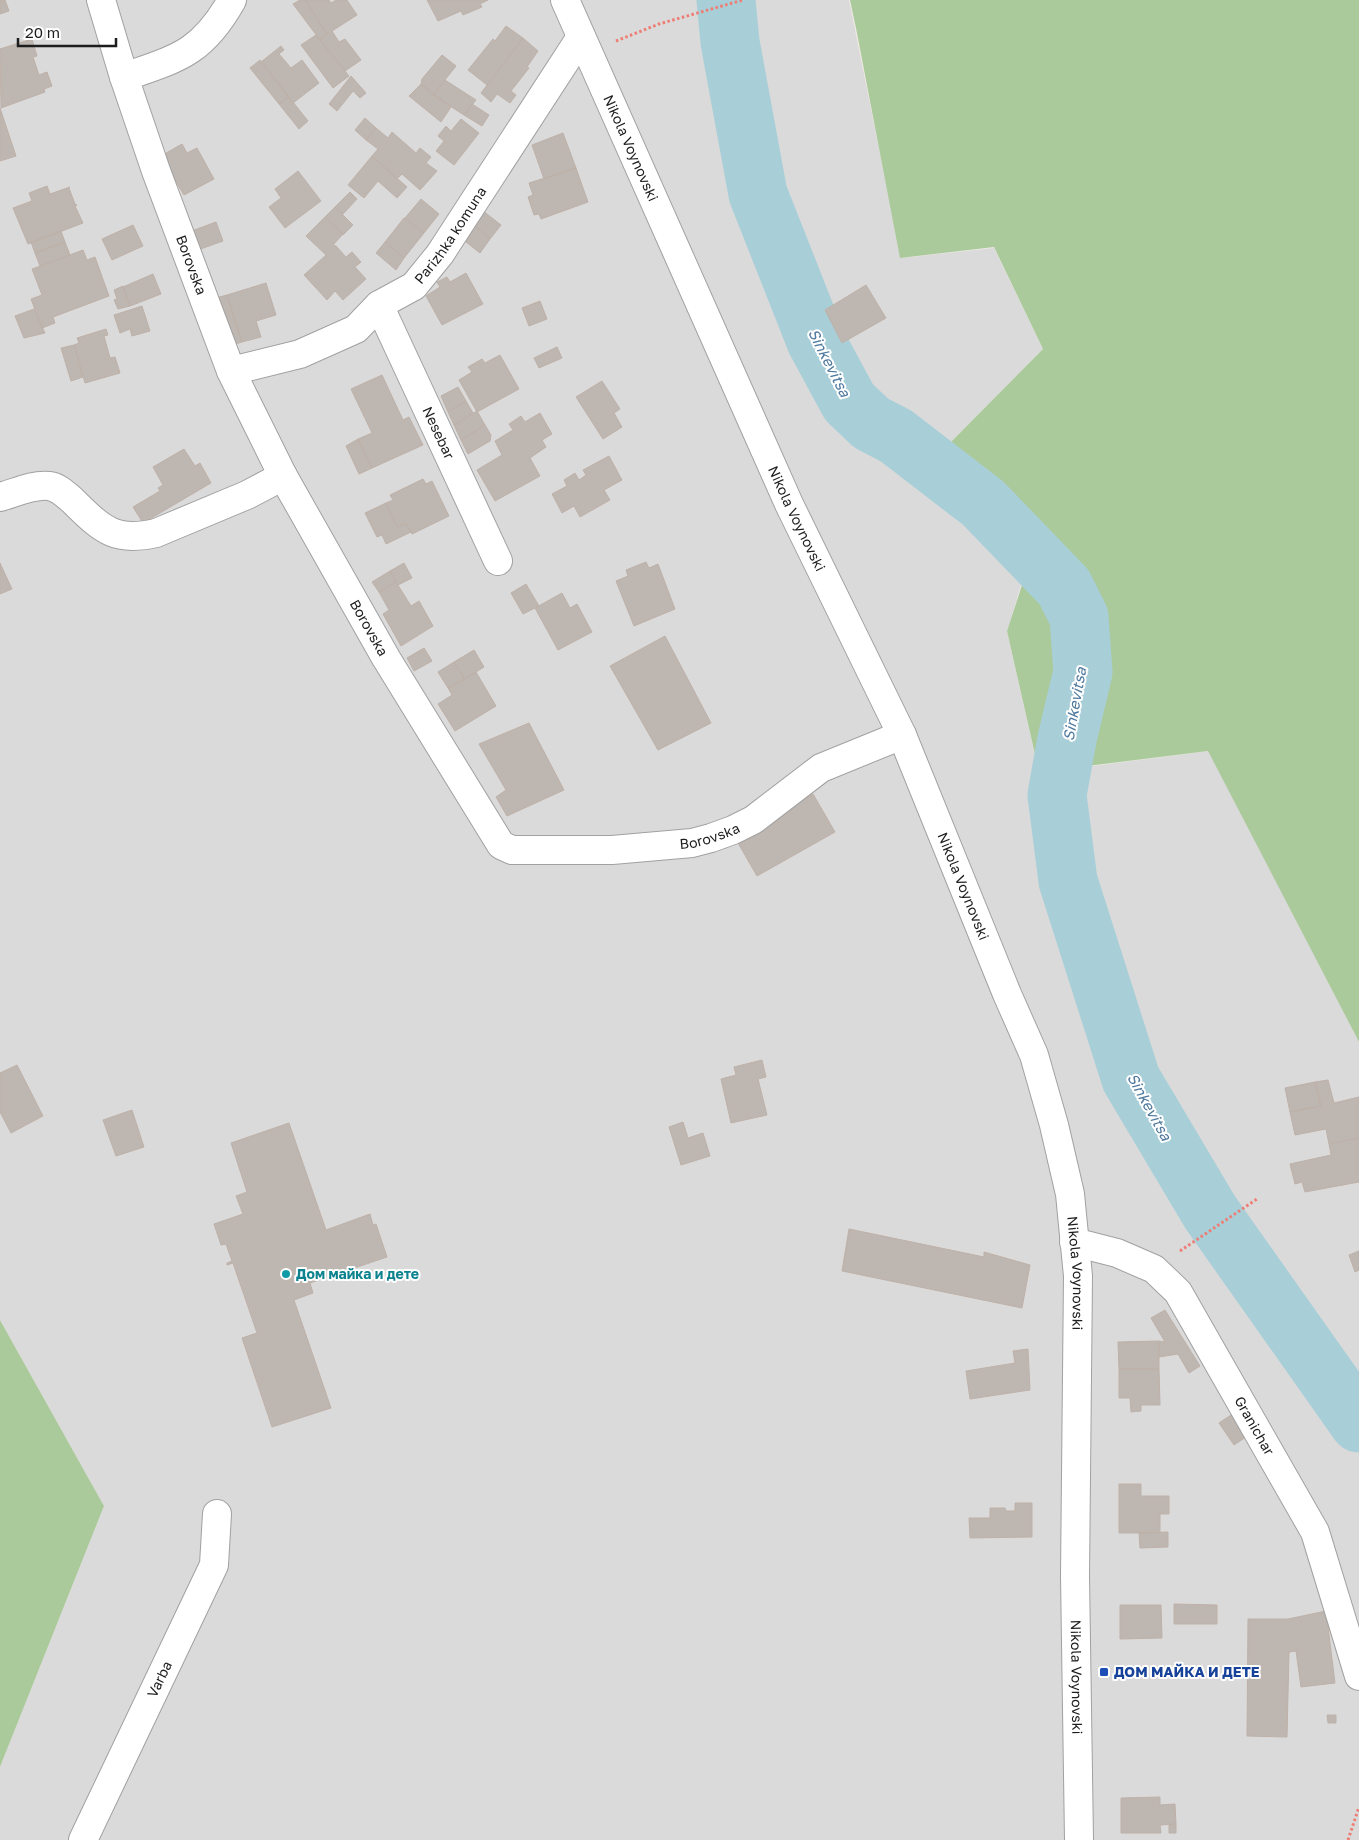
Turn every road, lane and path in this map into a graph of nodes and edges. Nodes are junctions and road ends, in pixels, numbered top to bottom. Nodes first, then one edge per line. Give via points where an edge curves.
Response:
1 (101, 0) edge
2 (232, 0) edge
3 (565, 0) edge
4 (744, 0) edge
5 (584, 44) junction
6 (124, 77) junction
7 (379, 305) junction
8 (231, 371) junction
9 (283, 476) junction
10 (0, 497) edge
11 (498, 561) dead end
12 (902, 735) junction
13 (1257, 1199) dead end
14 (1074, 1242) junction
15 (1190, 1245) dead end
16 (216, 1514) dead end
17 (1359, 1676) edge
18 (1359, 1807) edge
19 (83, 1840) edge
20 (1079, 1840) edge
21 (1348, 1840) edge

1 - 6 street, Borovska
2 - 6 street via 197,46 175,59
3 - 5 street, Nikola Voynovski
4 - 5 path
5 - 7 street, Parizhka komuna via 440,254 414,286
5 - 12 street, Nikola Voynovski via 790,504
6 - 8 street, Borovska
7 - 8 street, Parizhka komuna via 356,329 328,342 300,354
7 - 11 street, Nesebar
8 - 9 street, Borovska
9 - 10 street via 247,495 156,533 141,536 126,537 112,533 59,489 48,486 30,488
9 - 12 street, Borovska via 386,658 501,846 512,850 612,850 692,843 711,838 753,820 821,768
12 - 14 street, Nikola Voynovski via 1034,1055 1070,1194
13 - 15 path
14 - 17 street, Granichar via 1117,1253 1154,1269 1178,1292 1315,1532
14 - 20 street, Nikola Voynovski via 1078,1276 1075,1576
16 - 19 street, Varba via 214,1565
18 - 21 path

